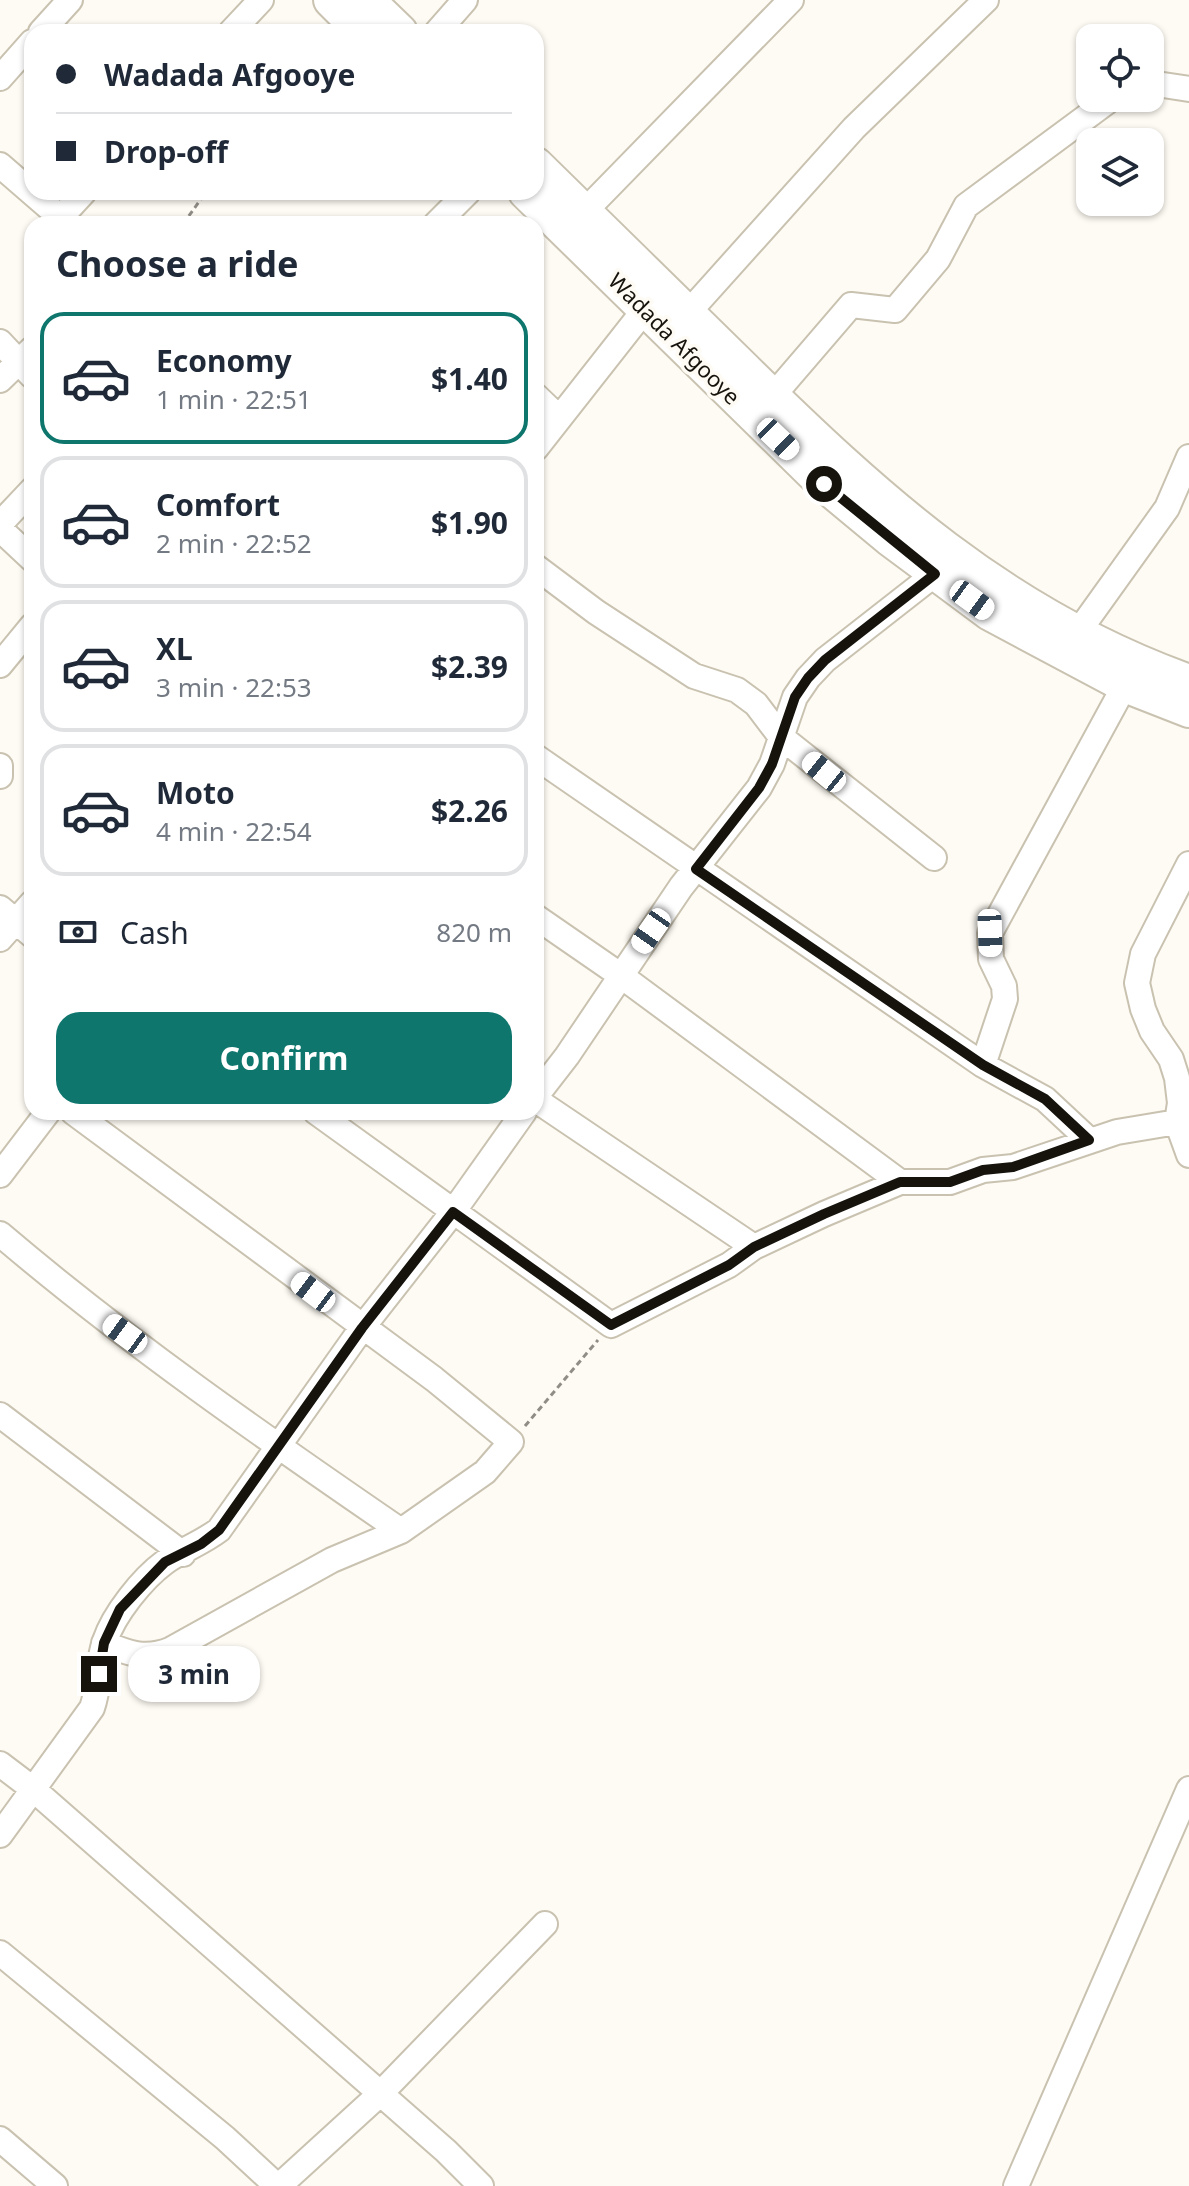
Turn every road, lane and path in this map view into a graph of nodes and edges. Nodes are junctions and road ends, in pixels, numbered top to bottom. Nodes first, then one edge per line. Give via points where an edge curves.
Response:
1 (70, 0) edge
2 (261, 0) edge
3 (331, 0) edge
4 (367, 0) edge
5 (465, 0) edge
6 (791, 0) edge
7 (986, 0) edge
8 (48, 24) edge
9 (238, 24) edge
10 (355, 24) edge
11 (392, 24) edge
12 (444, 24) edge
13 (24, 51) edge
14 (0, 78) edge
15 (1164, 85) edge
16 (1189, 89) edge
17 (1093, 112) edge
18 (0, 165) edge
19 (544, 173) edge
20 (24, 186) edge
21 (41, 200) edge
22 (460, 200) edge
23 (534, 200) edge
24 (584, 212) junction
25 (59, 216) edge
26 (444, 216) edge
27 (646, 308) junction
28 (687, 314) junction
29 (0, 342) edge
30 (24, 360) edge
31 (24, 364) edge
32 (0, 380) edge
33 (772, 397) junction
34 (544, 404) edge
35 (559, 418) junction
36 (544, 438) edge
37 (1189, 457) edge
38 (24, 499) edge
39 (0, 527) edge
40 (24, 551) edge
41 (544, 573) edge
42 (935, 574) junction
43 (1076, 635) junction
44 (24, 636) edge
45 (0, 665) edge
46 (1189, 682) edge
47 (1125, 685) junction
48 (1189, 710) edge
49 (781, 737) junction
50 (544, 763) edge
51 (0, 766) edge
52 (0, 776) edge
53 (934, 858) dead end
54 (1189, 864) edge
55 (696, 869) junction
56 (544, 923) edge
57 (620, 975) junction
58 (983, 1065) junction
59 (544, 1087) edge
60 (544, 1103) edge
61 (42, 1120) edge
62 (84, 1120) edge
63 (327, 1120) edge
64 (518, 1120) edge
65 (1177, 1122) junction
66 (1089, 1140) junction
67 (1189, 1155) edge
68 (0, 1175) edge
69 (900, 1182) junction
70 (453, 1212) junction
71 (0, 1234) edge
72 (754, 1247) junction
73 (611, 1325) junction
74 (362, 1328) junction
75 (0, 1415) edge
76 (511, 1442) junction
77 (278, 1447) junction
78 (401, 1531) junction
79 (183, 1554) junction
80 (104, 1643) junction
81 (0, 1764) edge
82 (33, 1789) junction
83 (1189, 1789) edge
84 (0, 1835) edge
85 (545, 1924) dead end
86 (0, 1953) edge
87 (381, 2093) junction
88 (0, 2139) edge
89 (55, 2186) edge
90 (278, 2186) edge
91 (481, 2186) edge
92 (1016, 2186) edge

1 - 8 street
2 - 9 street
3 - 10 highway
4 - 11 highway
5 - 12 street
6 - 24 street
7 - 28 street via 854,128
13 - 14 street
15 - 16 street
17 - 33 street via 966,206 938,259 895,310 851,305
18 - 20 street
19 - 24 highway, Wadada Afgooye
21 - 25 street
22 - 26 street
23 - 27 highway, Wadada Afgooye
24 - 28 highway, Wadada Afgooye
27 - 35 street
27 - 42 highway, Wadada Afgooye via 824,484
28 - 33 highway, Wadada Afgooye
29 - 30 street
31 - 32 street
33 - 43 highway, Wadada Afgooye via 919,531
34 - 35 street
35 - 36 street
37 - 43 street via 1167,508
38 - 39 street
39 - 40 street
41 - 49 street via 694,676 737,690 756,704
42 - 47 highway, Wadada Afgooye via 990,613
42 - 49 street via 825,660 795,697
43 - 46 highway, Wadada Afgooye
44 - 45 street
47 - 48 highway, Wadada Afgooye
47 - 58 street via 990,933 991,959 1005,999
49 - 53 street
49 - 55 street via 759,788
50 - 55 street
51 - 52 street
54 - 65 street via 1143,954 1137,983 1148,1020 1177,1078
55 - 57 street
55 - 58 street
56 - 57 street
57 - 59 street
57 - 69 street
58 - 66 street via 1045,1099
60 - 72 street
61 - 68 street
62 - 74 street
63 - 70 street
64 - 70 street
65 - 66 street
65 - 67 street
66 - 69 street via 950,1182
69 - 72 street
70 - 73 street
70 - 74 street
71 - 77 street via 74,1297
72 - 73 street
73 - 76 path
74 - 76 street
74 - 77 street
75 - 79 street
76 - 78 street via 485,1472
77 - 78 street
77 - 79 street via 219,1530
78 - 80 street via 332,1560 155,1656 130,1654
79 - 80 street via 165,1562 130,1597
80 - 82 street via 92,1708
81 - 82 street
82 - 84 street
82 - 87 street
83 - 92 street
85 - 87 street
86 - 90 street
87 - 90 street
87 - 91 street
88 - 89 street

